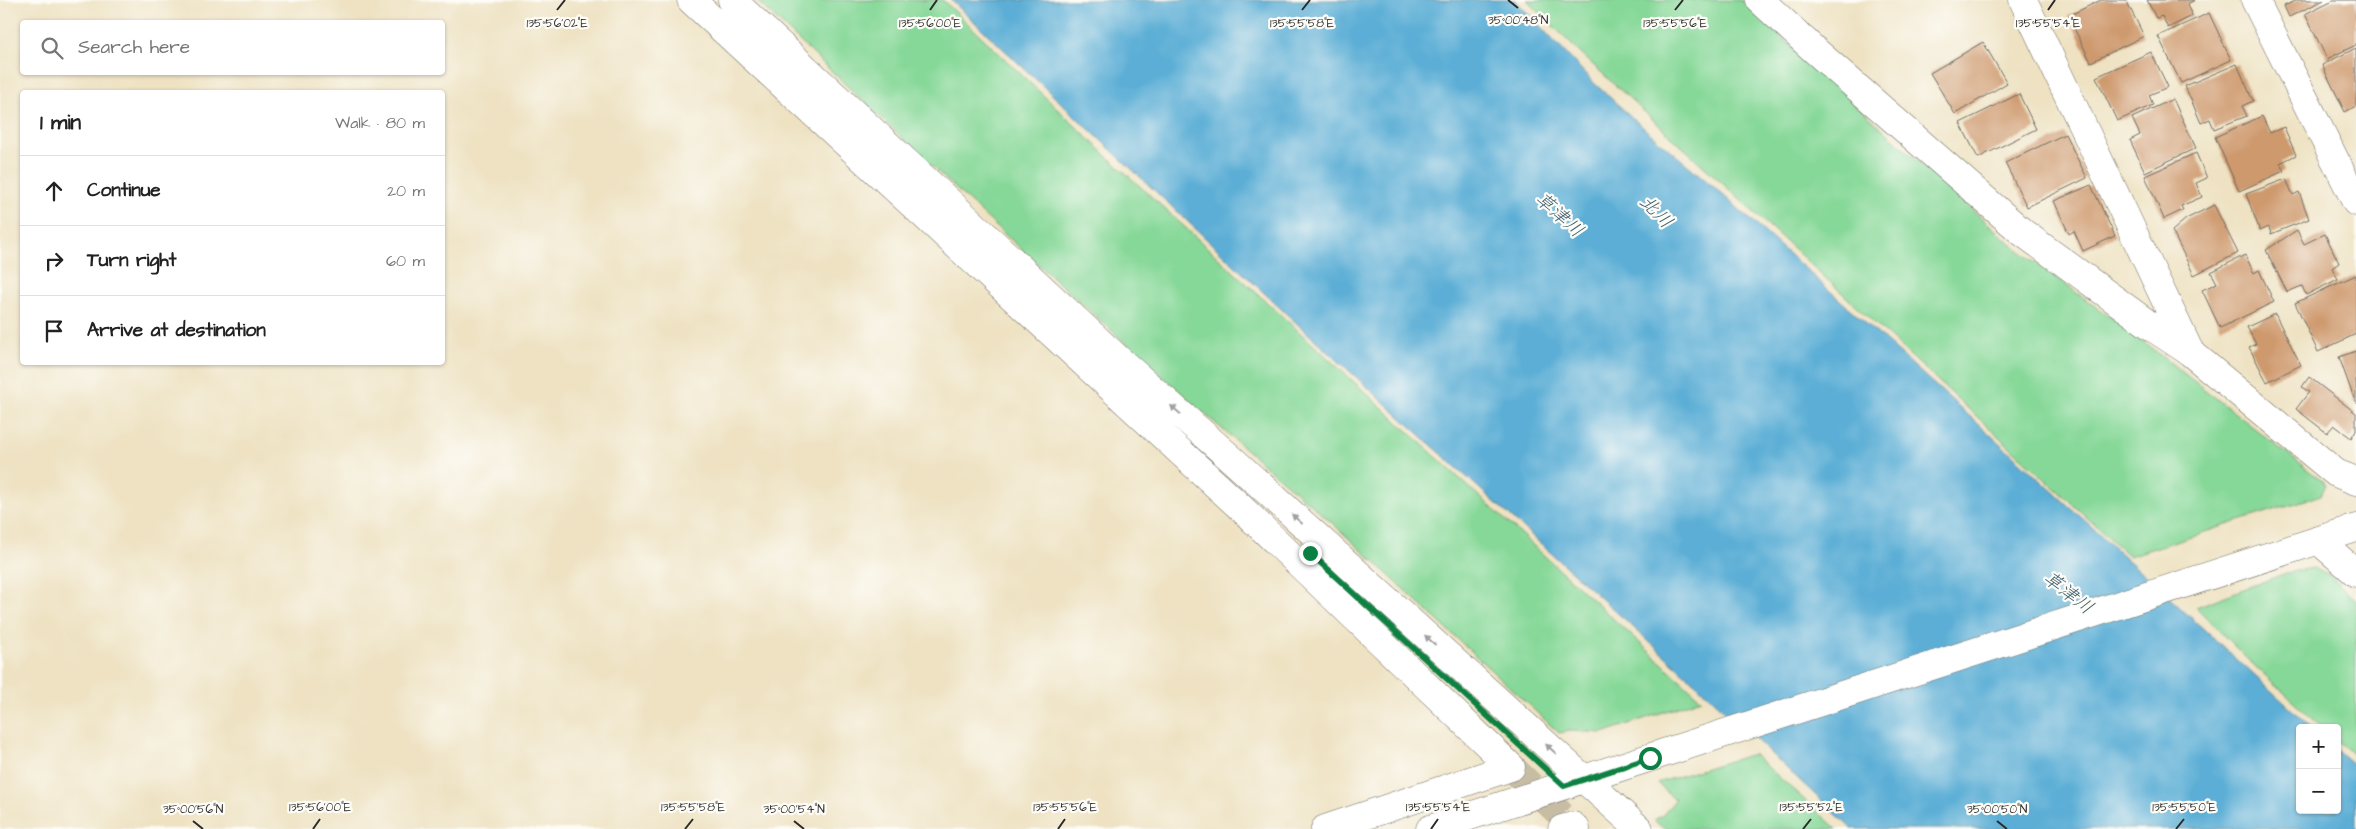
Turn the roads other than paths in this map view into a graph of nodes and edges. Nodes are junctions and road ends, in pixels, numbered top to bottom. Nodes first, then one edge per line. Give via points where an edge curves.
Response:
1 (691, 0) edge
2 (732, 0) edge
3 (1760, 0) edge
4 (2023, 0) edge
5 (2255, 0) edge
6 (2356, 202) edge
7 (2190, 352) junction
8 (2356, 481) edge
9 (1239, 506) junction
10 (2356, 528) edge
11 (2318, 540) junction
12 (2356, 573) edge
13 (1574, 782) junction
14 (1326, 829) edge
15 (1430, 829) edge
16 (1562, 829) edge
17 (1576, 829) edge
18 (1612, 829) edge
19 (1639, 829) edge

1 - 9 street
13 -> 2 street via 1236,462 1116,357
3 - 7 street via 2022,232
4 - 7 street
5 - 6 street
7 - 8 street via 2336,473
9 - 13 street via 1310,553
9 - 14 street via 1511,767
10 - 11 street
11 - 12 street
11 - 13 street
13 - 15 street
13 - 18 street
13 - 19 street
16 - 17 street via 1573,826

